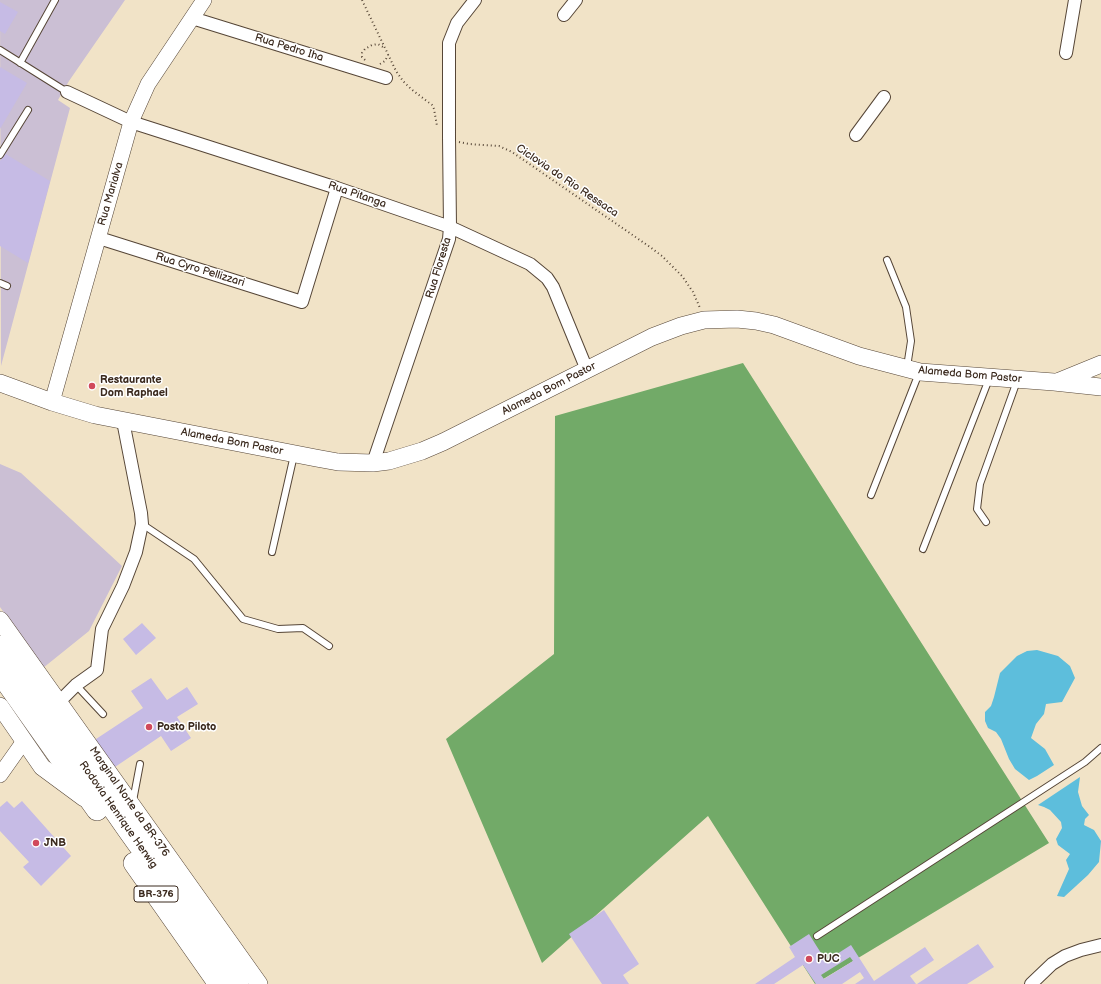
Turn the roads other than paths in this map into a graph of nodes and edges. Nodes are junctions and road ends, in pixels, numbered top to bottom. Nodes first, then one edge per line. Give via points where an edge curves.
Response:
1 (55, 0) edge
2 (204, 0) edge
3 (475, 0) edge
4 (576, 0) edge
5 (1075, 0) edge
6 (564, 15) dead end
7 (192, 18) junction
8 (0, 50) edge
9 (1066, 53) dead end
10 (20, 63) junction
11 (386, 78) dead end
12 (67, 92) joint
13 (884, 97) dead end
14 (28, 110) dead end
15 (131, 122) junction
16 (856, 135) dead end
17 (0, 155) edge
18 (337, 188) junction
19 (450, 227) junction
20 (98, 238) junction
21 (886, 260) dead end
22 (0, 283) edge
23 (7, 286) dead end
24 (1101, 364) edge
25 (587, 370) junction
26 (913, 370) junction
27 (990, 378) junction
28 (1018, 380) junction
29 (1054, 382) junction
30 (0, 383) edge
31 (1101, 388) edge
32 (52, 402) junction
33 (123, 421) junction
34 (294, 454) junction
35 (373, 464) junction
36 (871, 495) dead end
37 (986, 522) dead end
38 (142, 524) junction
39 (923, 549) dead end
40 (272, 552) dead end
41 (0, 620) edge
42 (329, 646) dead end
43 (1, 647) edge
44 (0, 673) edge
45 (76, 685) junction
46 (58, 703) junction
47 (0, 706) edge
48 (103, 714) dead end
49 (24, 741) junction
50 (1101, 748) edge
51 (140, 764) dead end
52 (0, 775) edge
53 (93, 804) junction
54 (130, 819) junction
55 (817, 936) dead end
56 (1101, 945) edge
57 (219, 984) edge
58 (238, 984) edge
59 (259, 984) edge
60 (1031, 984) edge

1 - 10 lane
2 - 7 street, Rua Marialva
3 - 19 street, Rua Floresta via 457,23 449,43
4 - 6 street
5 - 9 street
7 - 11 street, Rua Pedro Iha
7 - 15 street, Rua Marialva via 148,84
8 - 10 lane
10 - 12 lane
12 - 15 street, Rua Pitanga
13 - 16 street
14 - 17 lane
15 - 18 street, Rua Pitanga
15 - 20 street, Rua Marialva
18 - 19 street, Rua Pitanga
18 - 20 street, Rua Cyro Pellizzari via 302,302
19 - 25 street, Rua Pitanga via 530,264 547,278
19 - 35 street, Rua Floresta via 446,250
20 - 32 street, Rua Marialva
21 - 26 lane via 906,307
22 - 23 lane
24 - 29 main road
25 - 26 main road, Alameda Bom Pastor via 666,331 704,320 737,319 774,325 859,356
25 - 35 main road, Alameda Bom Pastor via 436,445 405,457
26 - 27 main road, Alameda Bom Pastor
26 - 36 lane
27 - 28 main road, Alameda Bom Pastor
27 - 39 lane
28 - 29 main road, Alameda Bom Pastor
28 - 37 lane via 980,484 977,509
29 - 31 main road, Alameda Bom Pastor
30 - 32 main road, Alameda Bom Pastor
32 - 33 main road, Alameda Bom Pastor
33 - 34 main road, Alameda Bom Pastor
33 - 38 street
34 - 35 main road, Alameda Bom Pastor via 338,462
34 - 40 lane
38 - 42 lane via 194,559 243,619 278,629 303,628
38 - 45 street via 131,568 102,629 97,670
41 - 46 main road, Marginal Norte da BR-376 / BR-376
43 - 54 highway, Rodovia Henrique Herwig / BR-376
44 - 53 highway, Rodovia Henrique Herwig / BR-376
45 - 46 street
45 - 48 lane
46 - 54 main road, Marginal Norte da BR-376 / BR-376
47 - 49 main road, BR-376
49 - 52 street
49 - 53 main road, BR-376 via 42,767
50 - 55 lane via 1085,762
51 - 54 lane
53 - 57 highway, Rodovia Henrique Herwig / BR-376
54 - 58 highway, Rodovia Henrique Herwig / BR-376
54 - 59 main road, Marginal Norte da BR-376 / BR-376
56 - 60 street via 1065,956 1052,964

